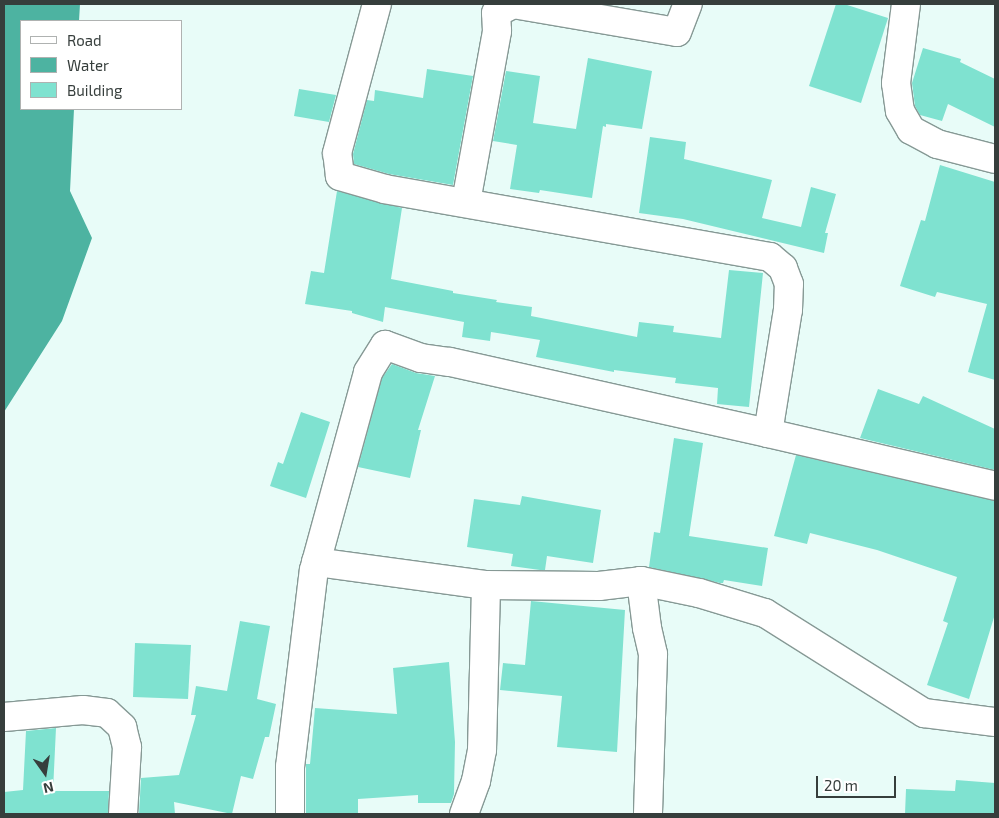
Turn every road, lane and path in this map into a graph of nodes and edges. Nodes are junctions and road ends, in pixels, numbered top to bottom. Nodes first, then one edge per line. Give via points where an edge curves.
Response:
1 (377, 4) edge
2 (688, 4) edge
3 (906, 4) edge
4 (995, 159) edge
5 (466, 202) junction
6 (768, 433) junction
7 (995, 486) edge
8 (316, 562) junction
9 (641, 581) junction
10 (486, 586) junction
11 (4, 717) edge
12 (995, 722) edge
13 (123, 814) edge
14 (290, 814) edge
15 (464, 814) edge
16 (648, 814) edge

1 - 5 street via 337,153 340,176 385,188
2 - 5 street via 677,32 513,4 496,13 498,32
3 - 4 street via 896,83 900,111 911,130 937,144
5 - 6 street via 770,258 783,268 789,284 788,310
6 - 7 street
6 - 8 street via 421,358 385,345 368,372
8 - 10 street
8 - 14 street via 290,767
9 - 10 street via 599,586
9 - 12 street via 699,593 765,613 924,713
9 - 16 street via 653,654
10 - 15 street via 482,750 476,781
11 - 13 street via 83,710 107,713 122,727 127,747

